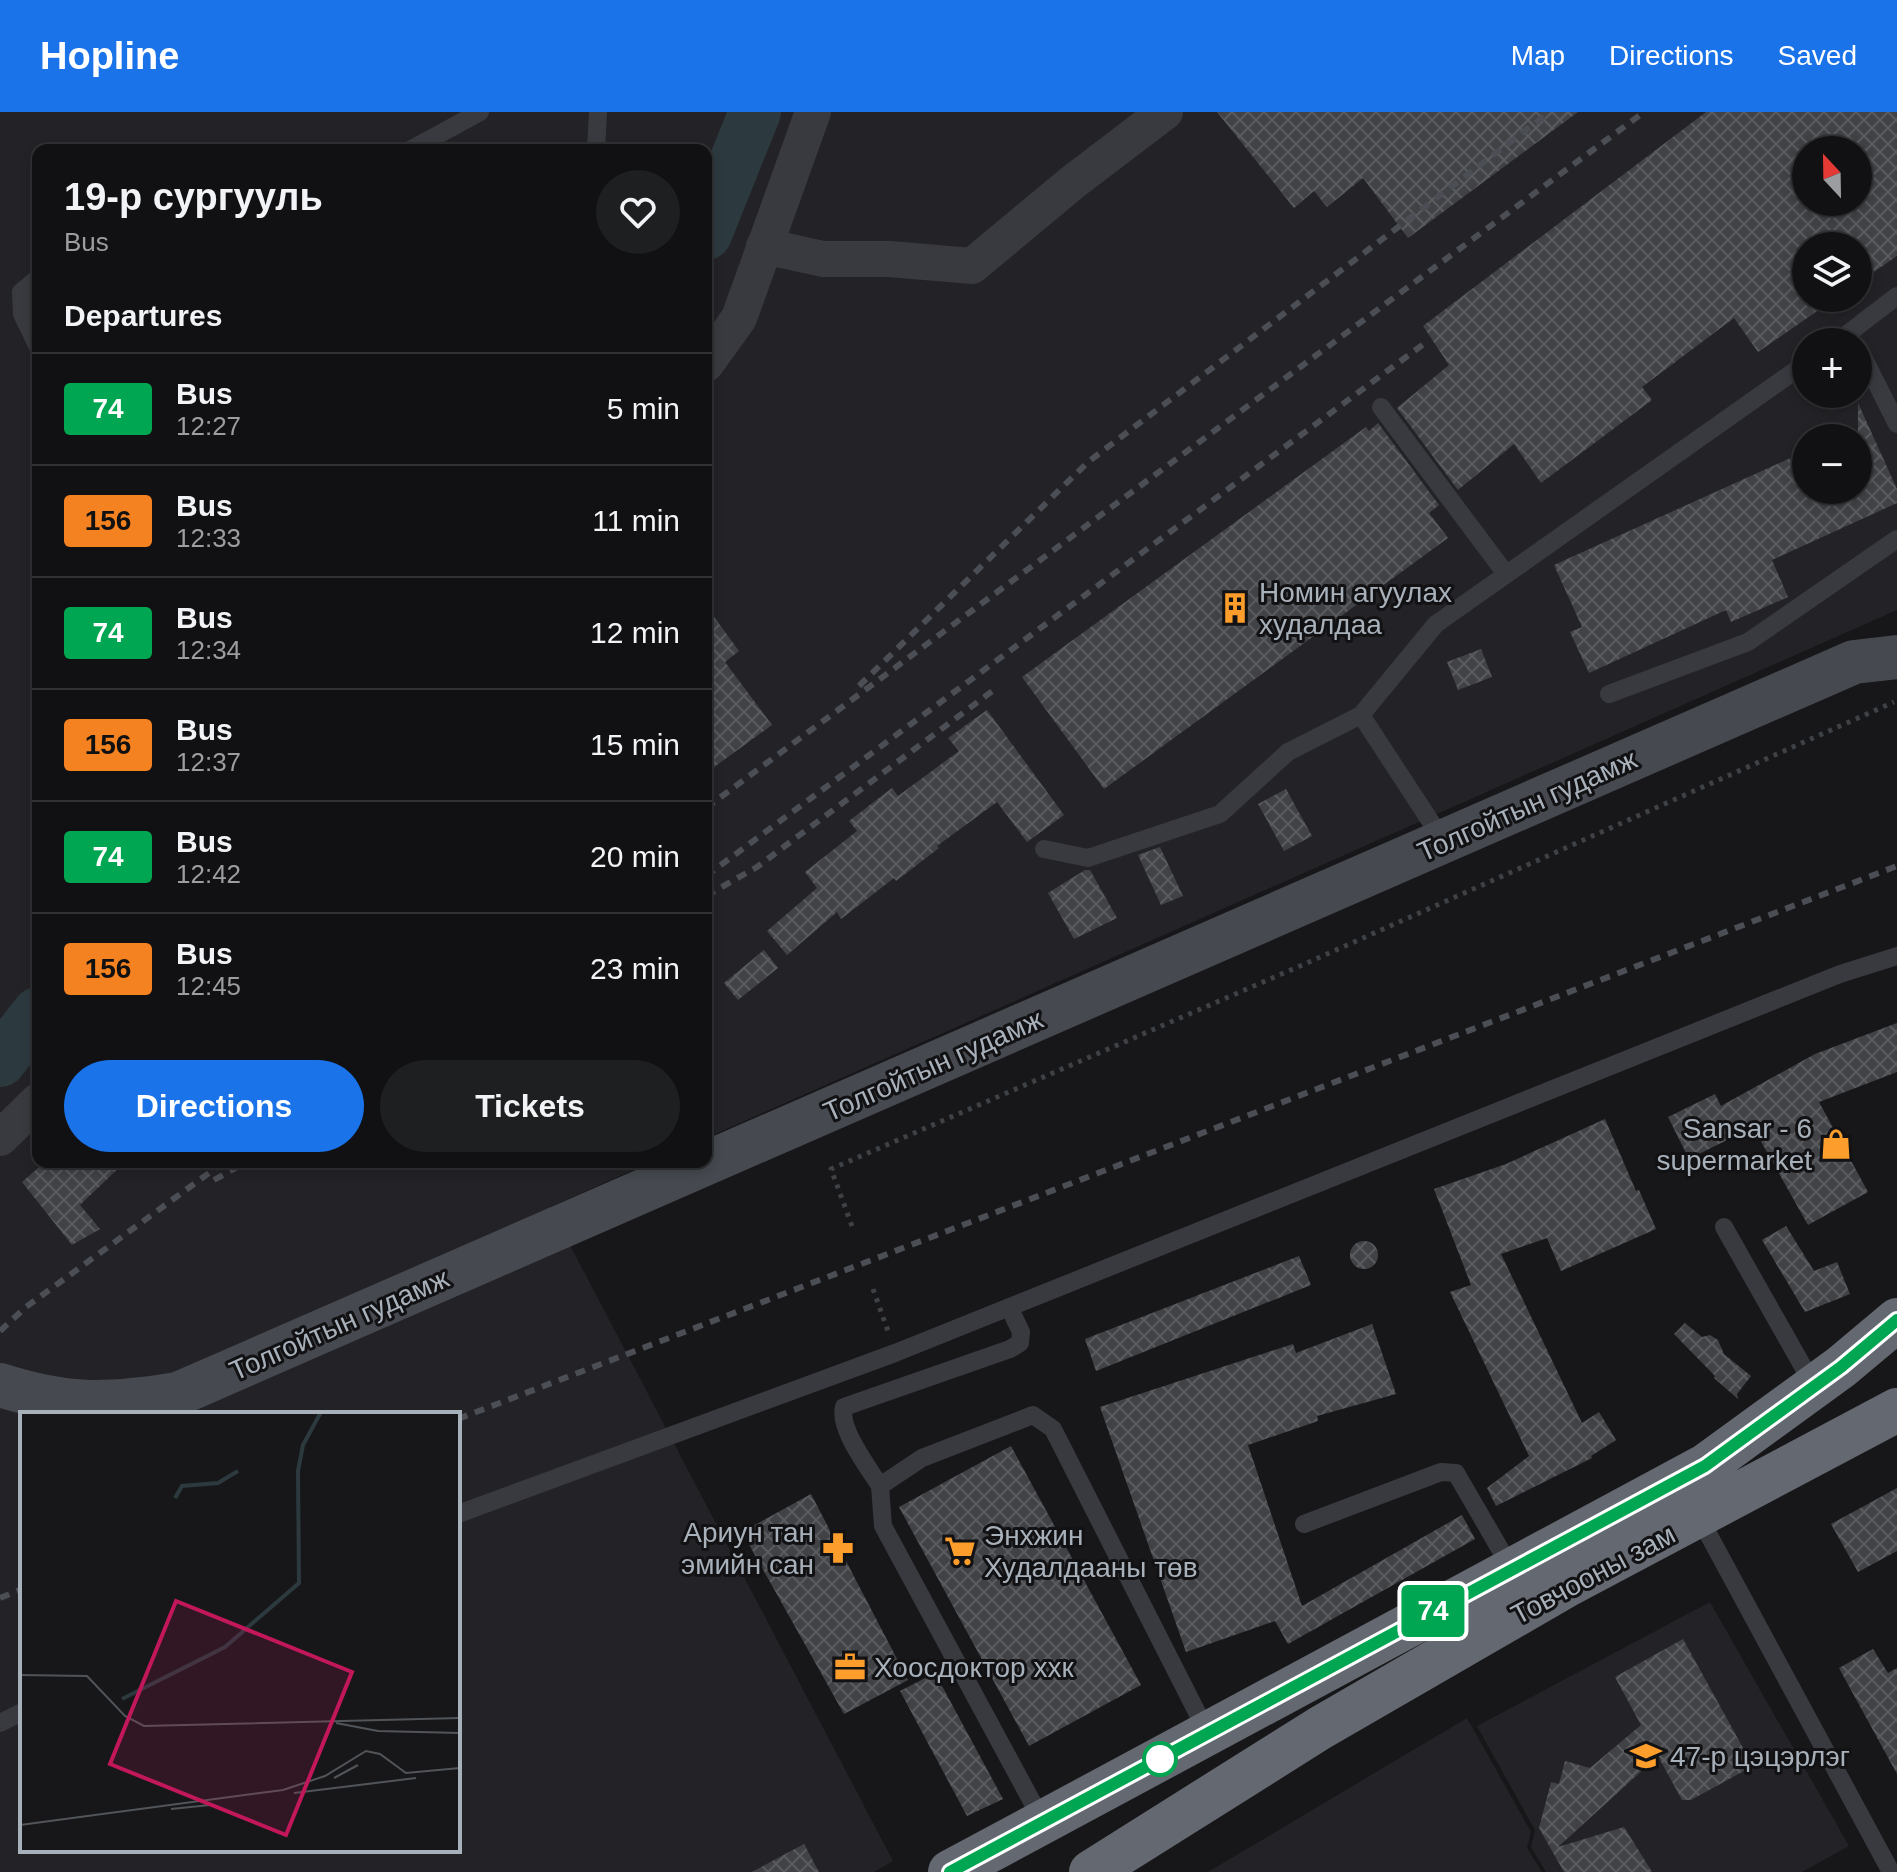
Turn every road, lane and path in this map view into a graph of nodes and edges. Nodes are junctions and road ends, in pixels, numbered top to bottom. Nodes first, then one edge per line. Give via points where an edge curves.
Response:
1 (480, 112) edge
2 (598, 112) edge
3 (813, 112) edge
4 (1165, 112) edge
5 (421, 144) edge
6 (596, 144) edge
7 (764, 246) junction
8 (32, 283) edge
9 (1897, 296) edge
10 (1864, 328) edge
11 (32, 335) edge
12 (712, 356) edge
13 (1792, 373) edge
14 (1872, 380) edge
15 (1381, 407) dead end
16 (1897, 424) edge
17 (1897, 539) edge
18 (1506, 574) junction
19 (1897, 624) edge
20 (1897, 657) edge
21 (1854, 662) junction
22 (1609, 694) dead end
23 (1894, 702) dead end
24 (1361, 715) junction
25 (1444, 842) junction
26 (1044, 849) dead end
27 (1897, 956) edge
28 (32, 1107) edge
29 (0, 1138) edge
30 (712, 1161) edge
31 (696, 1168) edge
32 (852, 1226) dead end
33 (1724, 1227) dead end
34 (873, 1289) dead end
35 (1009, 1307) junction
36 (1888, 1335) edge
37 (895, 1353) junction
38 (0, 1385) edge
39 (1814, 1386) junction
40 (1897, 1410) edge
41 (880, 1486) junction
42 (460, 1513) edge
43 (1699, 1517) junction
44 (1304, 1524) dead end
45 (1511, 1568) junction
46 (20, 1713) edge
47 (0, 1723) edge
48 (1208, 1734) junction
49 (1043, 1822) junction
50 (950, 1872) edge
51 (1091, 1872) edge
52 (1891, 1872) edge

1 - 5 lane
2 - 6 lane
3 - 7 street
4 - 7 street via 972,266 823,259
7 - 12 street via 739,318
8 - 11 lane via 21,292 22,314
9 - 10 lane
13 - 18 lane
14 - 16 lane
15 - 18 lane
17 - 22 lane via 1748,642
18 - 24 lane via 1436,624
19 - 21 main road, Толгойтын гудамж
20 - 21 main road, Толгойтын гудамж
21 - 25 main road, Толгойтын гудамж
23 - 32 path via 831,1169
24 - 25 lane
24 - 26 lane via 1288,752 1220,814 1088,858
25 - 30 main road, Толгойтын гудамж
27 - 35 lane via 1840,974
28 - 29 street
31 - 38 main road, Толгойтын гудамж via 178,1394 121,1403 64,1402
33 - 39 lane
34 - 37 path
35 - 37 lane
35 - 41 lane via 1021,1332 1020,1343 844,1407 845,1428
36 - 39 highway, Товчооны зам
37 - 42 lane
39 - 45 highway, Товчооны зам via 1705,1466
40 - 43 highway, Товчооны зам
41 - 48 lane via 922,1458 1033,1415 1053,1429
41 - 49 lane via 883,1526
43 - 51 highway, Товчооны зам via 1569,1584 1320,1728
43 - 52 lane
44 - 45 lane via 1441,1472 1456,1473
45 - 48 highway, Товчооны зам
46 - 47 lane
48 - 49 highway, Товчооны зам
49 - 50 highway, Товчооны зам

